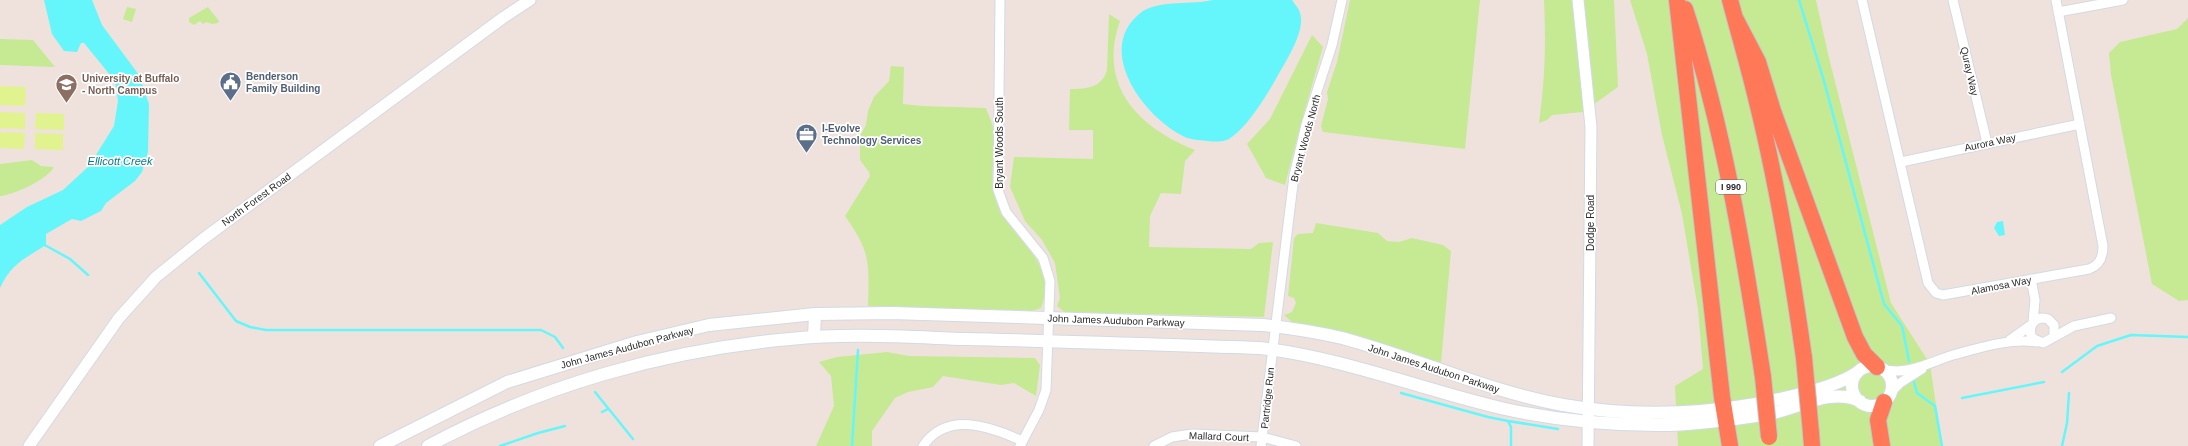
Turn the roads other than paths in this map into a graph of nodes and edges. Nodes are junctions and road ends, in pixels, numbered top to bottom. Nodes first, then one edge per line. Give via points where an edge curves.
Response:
1 (530, 0) edge
2 (1000, 0) edge
3 (1342, 0) edge
4 (1578, 0) edge
5 (1677, 0) edge
6 (1682, 0) edge
7 (1730, 0) edge
8 (1862, 0) edge
9 (1953, 0) edge
10 (2056, 0) edge
11 (2123, 0) edge
12 (2058, 12) junction
13 (1735, 18) junction
14 (2080, 124) junction
15 (1986, 143) junction
16 (1901, 162) junction
17 (2031, 279) junction
18 (2035, 300) junction
19 (815, 314) junction
20 (1049, 318) junction
21 (2111, 318) dead end
22 (2050, 320) junction
23 (2032, 324) junction
24 (2074, 326) junction
25 (1275, 327) junction
26 (814, 337) junction
27 (2054, 337) junction
28 (1048, 341) junction
29 (2007, 342) junction
30 (2037, 342) junction
31 (1272, 350) junction
32 (1930, 364) junction
33 (1880, 368) junction
34 (1858, 372) junction
35 (1887, 398) junction
36 (1860, 401) junction
37 (1588, 409) junction
38 (1724, 415) junction
39 (1588, 422) junction
40 (1812, 440) edge
41 (1769, 441) edge
42 (1262, 442) edge
43 (1021, 443) edge
44 (29, 446) edge
45 (380, 446) edge
46 (428, 446) edge
47 (923, 446) edge
48 (1154, 446) edge
49 (1296, 446) edge
50 (1588, 446) edge
51 (1730, 446) edge
52 (1882, 446) edge

1 - 44 street, North Forest Road via 244,208 156,277 119,318
2 - 20 street, Bryant Woods South via 998,190 1006,212 1043,258 1050,281
3 - 25 street, Bryant Woods North via 1332,45 1306,125 1294,176
4 - 37 street, Dodge Road via 1591,127
5 - 38 highway
6 - 41 highway, I 990, bridge via 1702,62 1741,233 1763,377
7 - 13 highway
8 - 16 street, Alamosa Way
9 - 15 street, Quray Way
10 - 12 street, Alamosa Way
11 - 12 street
12 - 14 street, Alamosa Way
13 - 33 highway via 1758,62 1773,111 1855,338 1864,354
13 - 40 highway, bridge via 1757,103 1793,278
14 - 15 street, Aurora Way
14 - 17 street, Alamosa Way via 2103,255 2099,263 2089,269
15 - 16 street, Aurora Way
16 - 17 street, Alamosa Way via 1928,283 1936,294 1950,295
17 - 18 street
18 - 22 street
18 - 23 street
19 - 20 main road, John James Audubon Parkway via 892,313
19 - 26 main road
19 - 45 main road, John James Audubon Parkway via 709,325 569,362 507,382
20 - 25 main road, John James Audubon Parkway
20 - 28 street, Bryant Woods South
21 - 24 street
22 - 23 street via 2040,318
22 - 24 street
22 - 27 street via 2055,329
23 - 29 street
23 - 30 street via 2031,334
24 - 27 street
25 - 31 street, Bryant Woods North
25 - 37 main road, John James Audubon Parkway via 1343,339 1509,392
26 - 28 main road, John James Audubon Parkway
26 - 46 main road, John James Audubon Parkway via 701,351 602,374 509,408
27 - 30 street via 2048,342
28 - 31 main road, John James Audubon Parkway
28 - 43 street via 1046,390 1039,410
29 - 30 street
29 - 32 street via 1953,355
31 - 39 main road, John James Audubon Parkway via 1340,362 1388,378 1506,409
31 - 42 street, Partridge Run
32 - 33 street via 1902,371
32 - 35 street via 1900,383
33 - 34 main road via 1870,366
33 - 35 main road via 1891,379
34 - 36 main road via 1852,384 1853,391
34 - 38 main road, John James Audubon Parkway via 1836,383
35 - 36 main road via 1872,405
35 - 52 highway via 1878,420
36 - 38 main road, John James Audubon Parkway via 1844,396 1829,397 1770,414
37 - 38 main road, John James Audubon Parkway
37 - 39 street, Dodge Road
38 - 39 main road, John James Audubon Parkway via 1658,425
38 - 51 highway
39 - 50 street, Dodge Road
42 - 48 street, Mallard Court via 1182,434
42 - 49 street, Mallard Court
43 - 47 street via 991,427 955,425 939,429

